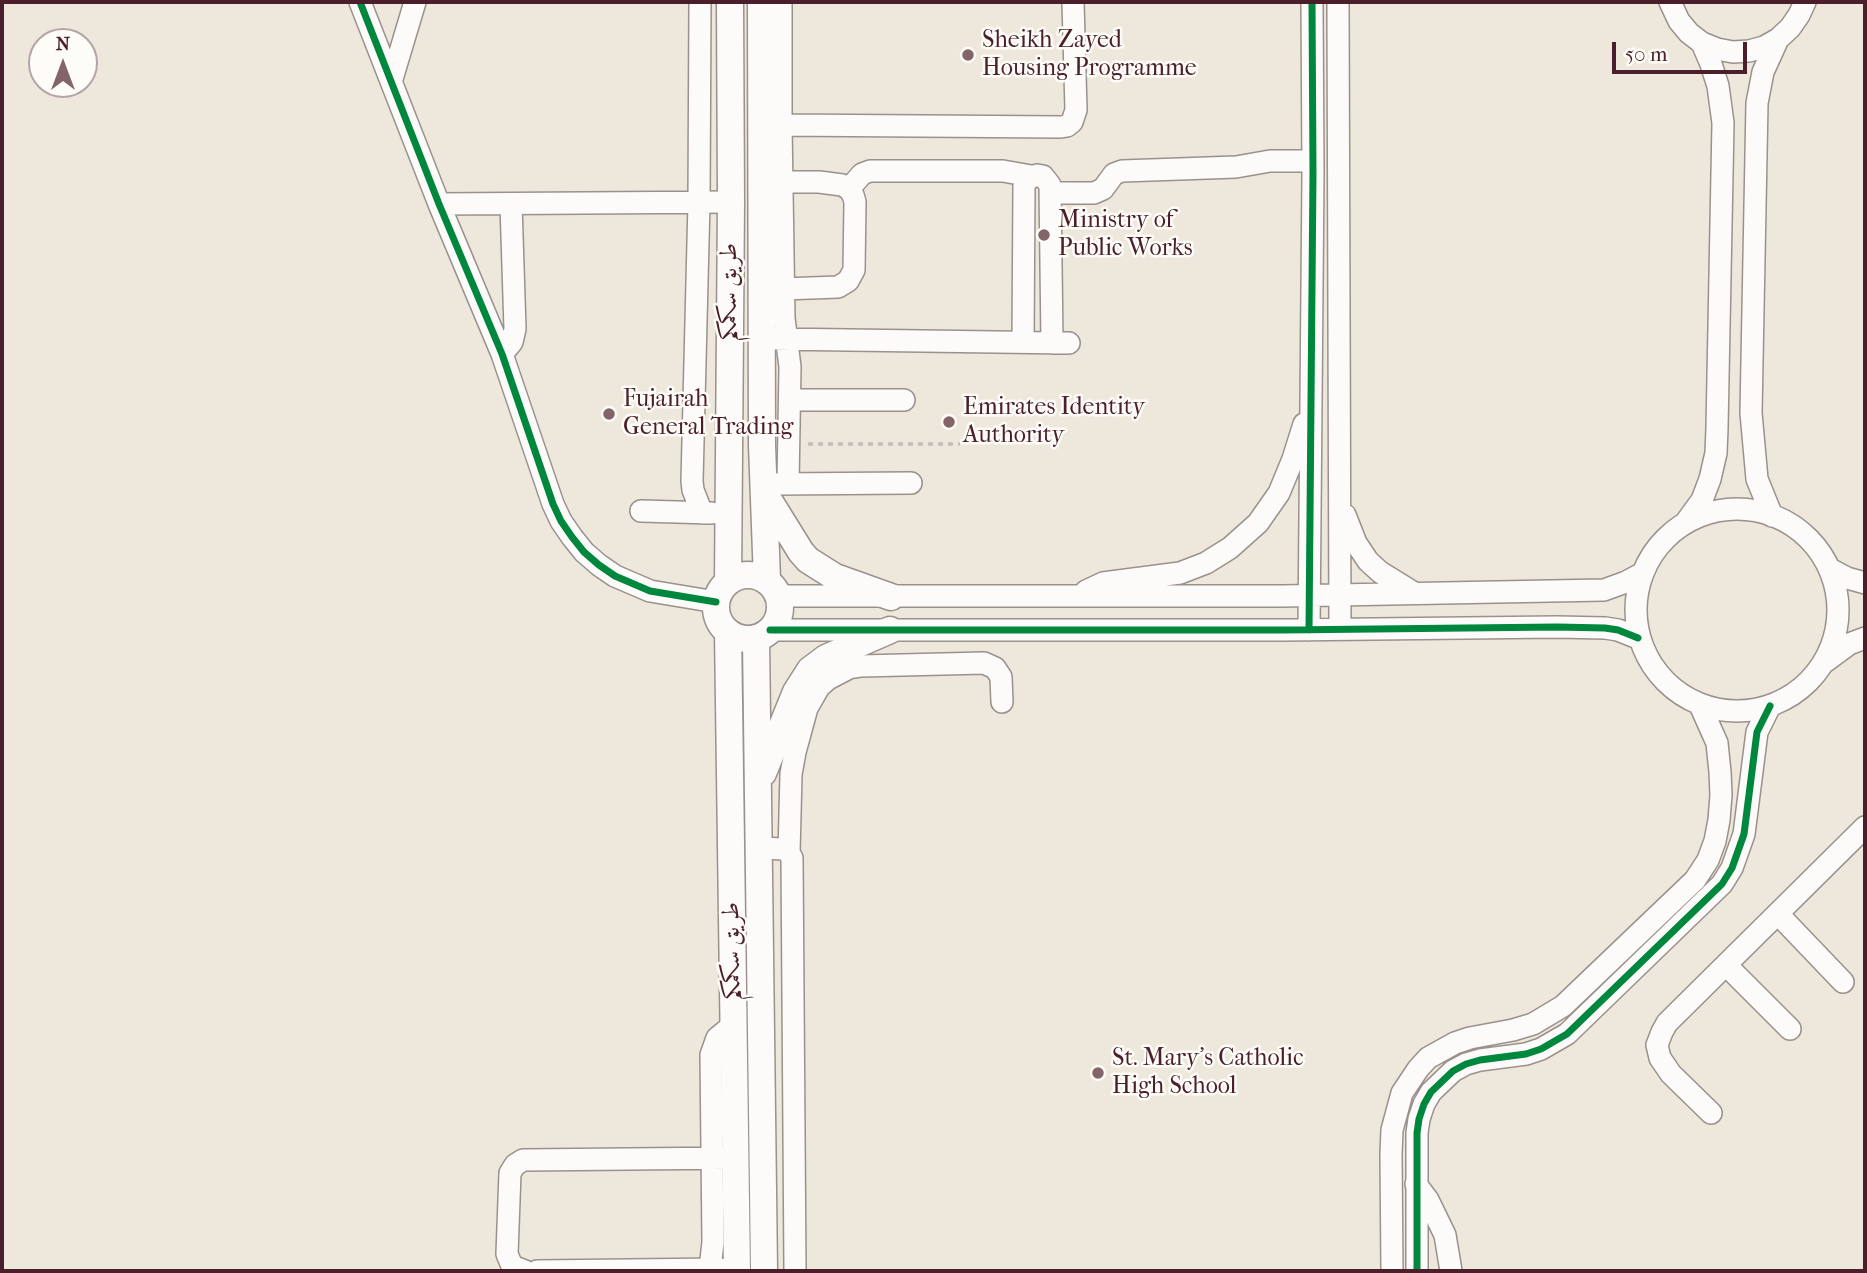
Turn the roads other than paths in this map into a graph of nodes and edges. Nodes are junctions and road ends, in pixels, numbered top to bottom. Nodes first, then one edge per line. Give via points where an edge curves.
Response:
1 (360, 2) edge
2 (415, 2) edge
3 (700, 2) edge
4 (730, 2) edge
5 (761, 2) edge
6 (781, 2) edge
7 (1073, 2) edge
8 (1312, 2) edge
9 (1338, 2) edge
10 (1670, 2) edge
11 (1805, 2) edge
12 (1778, 39) junction
13 (1702, 43) junction
14 (392, 79) junction
15 (781, 125) junction
16 (1313, 167) junction
17 (1031, 176) junction
18 (782, 182) junction
19 (849, 189) junction
20 (1051, 193) junction
21 (699, 202) junction
22 (731, 202) junction
23 (439, 204) junction
24 (511, 204) junction
25 (783, 289) junction
26 (774, 339) junction
27 (1023, 342) junction
28 (502, 354) junction
29 (1311, 398) junction
30 (790, 400) junction
31 (904, 400) dead end
32 (911, 483) dead end
33 (771, 487) junction
34 (1339, 496) junction
35 (641, 511) dead end
36 (702, 513) junction
37 (729, 513) junction
38 (1772, 516) junction
39 (1686, 522) junction
40 (1830, 569) junction
41 (1641, 574) junction
42 (1865, 583) edge
43 (772, 588) junction
44 (722, 592) junction
45 (1415, 593) junction
46 (1340, 594) junction
47 (1309, 595) junction
48 (1079, 596) junction
49 (891, 597) junction
50 (1340, 629) junction
51 (890, 630) junction
52 (1309, 630) junction
53 (728, 632) junction
54 (763, 634) junction
55 (1638, 638) junction
56 (1865, 638) edge
57 (1824, 662) junction
58 (1002, 702) dead end
59 (1700, 705) junction
60 (1770, 706) junction
61 (758, 785) junction
62 (1865, 827) edge
63 (760, 848) junction
64 (789, 853) junction
65 (1778, 914) junction
66 (1726, 965) junction
67 (1843, 982) dead end
68 (1790, 1029) dead end
69 (1711, 1112) dead end
70 (724, 1158) junction
71 (1416, 1184) junction
72 (707, 1270) edge
73 (737, 1270) edge
74 (525, 1271) edge
75 (537, 1271) edge
76 (764, 1271) edge
77 (795, 1271) edge
78 (1392, 1271) edge
79 (1417, 1271) edge
80 (1451, 1271) edge

1 - 14 street
2 - 14 street
3 - 21 street
4 - 22 main road, طريق سكمكم
5 - 26 main road, طريق سكمكم
6 - 15 street
7 - 15 street via 1076,110 1067,126
8 - 16 street
9 - 34 street
10 - 13 street via 1679,22
11 - 12 street via 1795,22
12 - 13 street via 1764,47 1733,52
12 - 38 street via 1763,72 1757,103 1751,413 1757,479
13 - 39 street via 1718,86 1723,123 1717,428 1710,479
14 - 23 street
15 - 18 street
16 - 20 street via 1270,160 1236,167 1122,171 1094,193
16 - 29 street
17 - 19 street via 1003,171 878,171 862,174
17 - 20 street via 1048,180
17 - 27 street via 1023,191
18 - 19 street via 819,182
18 - 25 street
19 - 25 street via 855,202 852,276 838,287
20 - 27 street via 1060,343
21 - 22 street
21 - 24 street
21 - 36 street via 692,481
22 - 37 main road, طريق سكمكم
23 - 24 street
23 - 28 street
24 - 28 street via 515,329
25 - 26 street via 784,326
26 - 27 street
26 - 30 street via 790,358
26 - 33 main road, طريق سكمكم
28 - 44 street via 553,504 584,552 632,585 660,593
29 - 47 street
29 - 48 street via 1279,492 1245,536 1194,568 1103,583
30 - 31 street
30 - 33 street via 789,444
32 - 33 street
33 - 43 main road, طريق سكمكم
33 - 49 main road via 808,560 835,577
34 - 45 street via 1363,554 1380,572
34 - 46 street
35 - 36 street
36 - 37 street
37 - 44 main road, طريق سكمكم
38 - 39 street via 1720,510
38 - 40 street via 1807,537
39 - 41 street via 1667,536
40 - 42 street
40 - 57 street via 1838,616 1832,648
41 - 45 street via 1604,590
41 - 55 street via 1634,606
43 - 44 main road via 759,576 743,575
43 - 49 street
43 - 54 main road via 779,617
44 - 53 main road via 718,618
45 - 46 street
46 - 47 street
46 - 50 street
47 - 48 street
47 - 52 street
48 - 49 street
50 - 52 street
50 - 55 street via 1605,628
51 - 52 street
51 - 54 street
51 - 61 main road via 810,670 796,692
53 - 54 main road via 741,638
53 - 70 main road, طريق سكمكم via 734,1024
54 - 61 main road, طريق سكمكم
55 - 59 street via 1651,666 1672,690
56 - 57 street
57 - 60 street via 1810,681
58 - 64 street via 1001,677 984,663 861,666 828,679 807,708 795,752
59 - 60 street via 1735,712
59 - 78 street via 1717,743 1720,772 1719,820 1709,860 1695,880 1563,1006 1533,1024 1455,1043 1418,1069 1402,1093 1392,1130
60 - 71 street via 1754,746 1744,834 1722,884 1567,1034 1526,1054 1466,1064 1441,1081 1419,1119
61 - 63 main road, طريق سكمكم
62 - 65 street
63 - 64 street
63 - 76 main road, طريق سكمكم
64 - 77 street
65 - 66 street
65 - 67 street
66 - 68 street
66 - 69 street via 1667,1023 1657,1045 1671,1074
70 - 72 street
70 - 73 main road, طريق سكمكم
70 - 74 street via 523,1160 510,1173 507,1254 512,1266
71 - 79 street
71 - 80 street via 1445,1236
72 - 73 street
72 - 75 street

